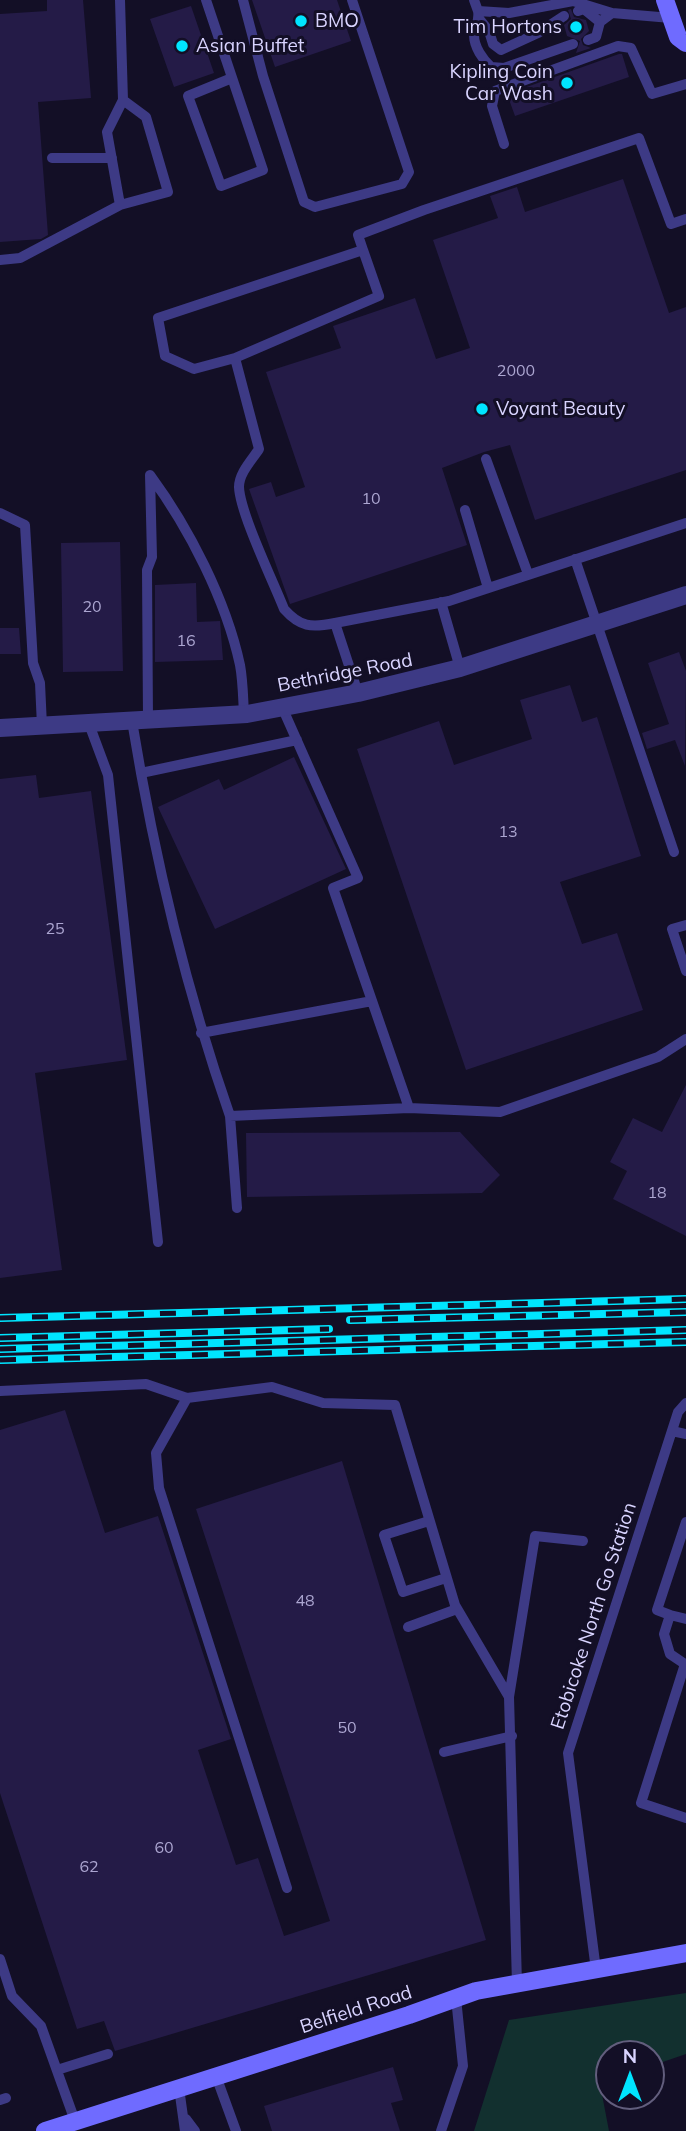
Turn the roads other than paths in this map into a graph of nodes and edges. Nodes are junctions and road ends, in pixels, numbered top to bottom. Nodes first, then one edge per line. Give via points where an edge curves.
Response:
1 (120, 0) edge
2 (206, 0) edge
3 (243, 0) edge
4 (352, 0) edge
5 (474, 0) edge
6 (665, 0) edge
7 (561, 2) edge
8 (599, 5) edge
9 (578, 11) dead end
10 (612, 13) junction
11 (479, 15) junction
12 (564, 16) dead end
13 (671, 18) junction
14 (600, 22) junction
15 (588, 40) dead end
16 (686, 43) edge
17 (573, 44) dead end
18 (232, 78) junction
19 (686, 84) edge
20 (123, 100) junction
21 (504, 144) dead end
22 (52, 158) dead end
23 (112, 158) junction
24 (120, 205) junction
25 (686, 219) edge
26 (363, 250) junction
27 (0, 260) edge
28 (235, 358) junction
29 (486, 459) dead end
30 (465, 510) dead end
31 (0, 513) edge
32 (686, 523) edge
33 (575, 559) junction
34 (528, 575) junction
35 (488, 588) junction
36 (686, 595) edge
37 (441, 602) junction
38 (335, 623) junction
39 (596, 626) junction
40 (460, 668) junction
41 (358, 693) junction
42 (282, 707) junction
43 (244, 714) junction
44 (140, 720) junction
45 (89, 724) junction
46 (42, 726) junction
47 (0, 728) edge
48 (297, 740) junction
49 (141, 774) junction
50 (674, 852) dead end
51 (686, 925) edge
52 (686, 971) edge
53 (372, 1001) junction
54 (201, 1033) junction
55 (686, 1039) edge
56 (410, 1108) junction
57 (230, 1116) junction
58 (237, 1208) dead end
59 (158, 1242) dead end
60 (0, 1391) edge
61 (187, 1398) junction
62 (686, 1404) edge
63 (672, 1431) junction
64 (686, 1434) edge
65 (429, 1521) junction
66 (686, 1522) edge
67 (583, 1541) dead end
68 (446, 1578) junction
69 (457, 1609) junction
70 (670, 1615) junction
71 (686, 1619) edge
72 (408, 1627) dead end
73 (685, 1665) edge
74 (509, 1696) junction
75 (512, 1737) junction
76 (444, 1752) dead end
77 (686, 1818) edge
78 (287, 1888) dead end
79 (686, 1953) edge
80 (0, 1959) edge
81 (596, 1970) junction
82 (517, 1984) junction
83 (456, 1998) junction
84 (108, 2054) dead end
85 (57, 2070) junction
86 (216, 2076) junction
87 (179, 2088) junction
88 (186, 2119) junction
89 (75, 2121) junction
90 (45, 2131) edge
91 (185, 2131) edge
92 (195, 2131) edge
93 (236, 2131) edge
94 (441, 2131) edge

1 - 20 lane
2 - 18 lane
3 - 4 lane via 304,201 315,206 402,184 409,172
5 - 11 lane
6 - 13 main road
7 - 8 lane
7 - 11 lane
8 - 10 lane
9 - 14 lane via 584,9
10 - 13 lane
10 - 14 lane
11 - 12 lane via 493,44 501,50
11 - 17 lane via 474,35 491,67 504,68
13 - 16 main road via 678,37
14 - 15 lane via 596,37
18 - 18 lane via 263,170 221,186 188,96
19 - 21 lane via 652,94 631,48 618,46 495,91 492,106
20 - 23 lane via 107,132
20 - 24 lane via 146,117 168,192
22 - 23 lane
23 - 24 lane
24 - 27 lane via 20,258
25 - 26 lane via 671,224 639,138 358,235
26 - 28 lane via 379,296
26 - 28 lane via 158,317 165,356 194,369
28 - 38 lane via 259,449 242,475 243,504 284,609 311,628
29 - 34 lane
30 - 35 lane
31 - 46 lane via 25,525 33,663 40,683
32 - 33 lane
33 - 34 lane
33 - 39 lane
34 - 35 lane
35 - 37 lane
36 - 39 street, Bethridge Road
37 - 38 lane
37 - 40 lane
38 - 41 lane
39 - 40 street, Bethridge Road
39 - 50 lane
40 - 41 street, Bethridge Road
41 - 42 street, Bethridge Road
42 - 43 street, Bethridge Road
42 - 48 lane
43 - 44 street, Bethridge Road
43 - 44 lane via 240,666 224,613 180,515 150,475 152,557 146,570
44 - 45 street, Bethridge Road
44 - 49 lane
45 - 46 street, Bethridge Road
45 - 59 lane via 108,775
46 - 47 street, Bethridge Road
48 - 49 lane
48 - 53 lane via 358,878 333,888
49 - 54 lane via 166,904
51 - 52 lane via 672,929
53 - 54 lane
53 - 56 lane
54 - 57 lane
55 - 56 lane via 658,1057 500,1111
56 - 57 lane
57 - 58 lane
60 - 61 lane via 146,1384
61 - 65 lane via 272,1387 323,1403 395,1405
61 - 78 lane via 156,1453 159,1488
62 - 63 lane, Etobicoke North Go Station
63 - 64 lane
63 - 81 lane, Etobicoke North Go Station via 568,1753
65 - 68 lane
65 - 68 lane via 384,1535 403,1592
66 - 70 lane via 657,1610
67 - 74 lane via 535,1536
68 - 69 lane
69 - 72 lane
69 - 74 lane
70 - 71 lane
70 - 73 lane via 664,1634 670,1654
73 - 77 lane via 640,1802
74 - 75 lane
75 - 76 lane
75 - 82 lane
79 - 81 main road, Belfield Road
80 - 85 lane via 12,1996 41,2026
81 - 82 main road, Belfield Road
82 - 83 main road, Belfield Road
83 - 86 main road, Belfield Road
83 - 94 lane via 463,2066
84 - 85 lane
85 - 89 lane
86 - 87 main road, Belfield Road
86 - 93 lane
87 - 88 lane
87 - 89 main road, Belfield Road
88 - 91 lane
88 - 92 lane
89 - 90 main road, Belfield Road

